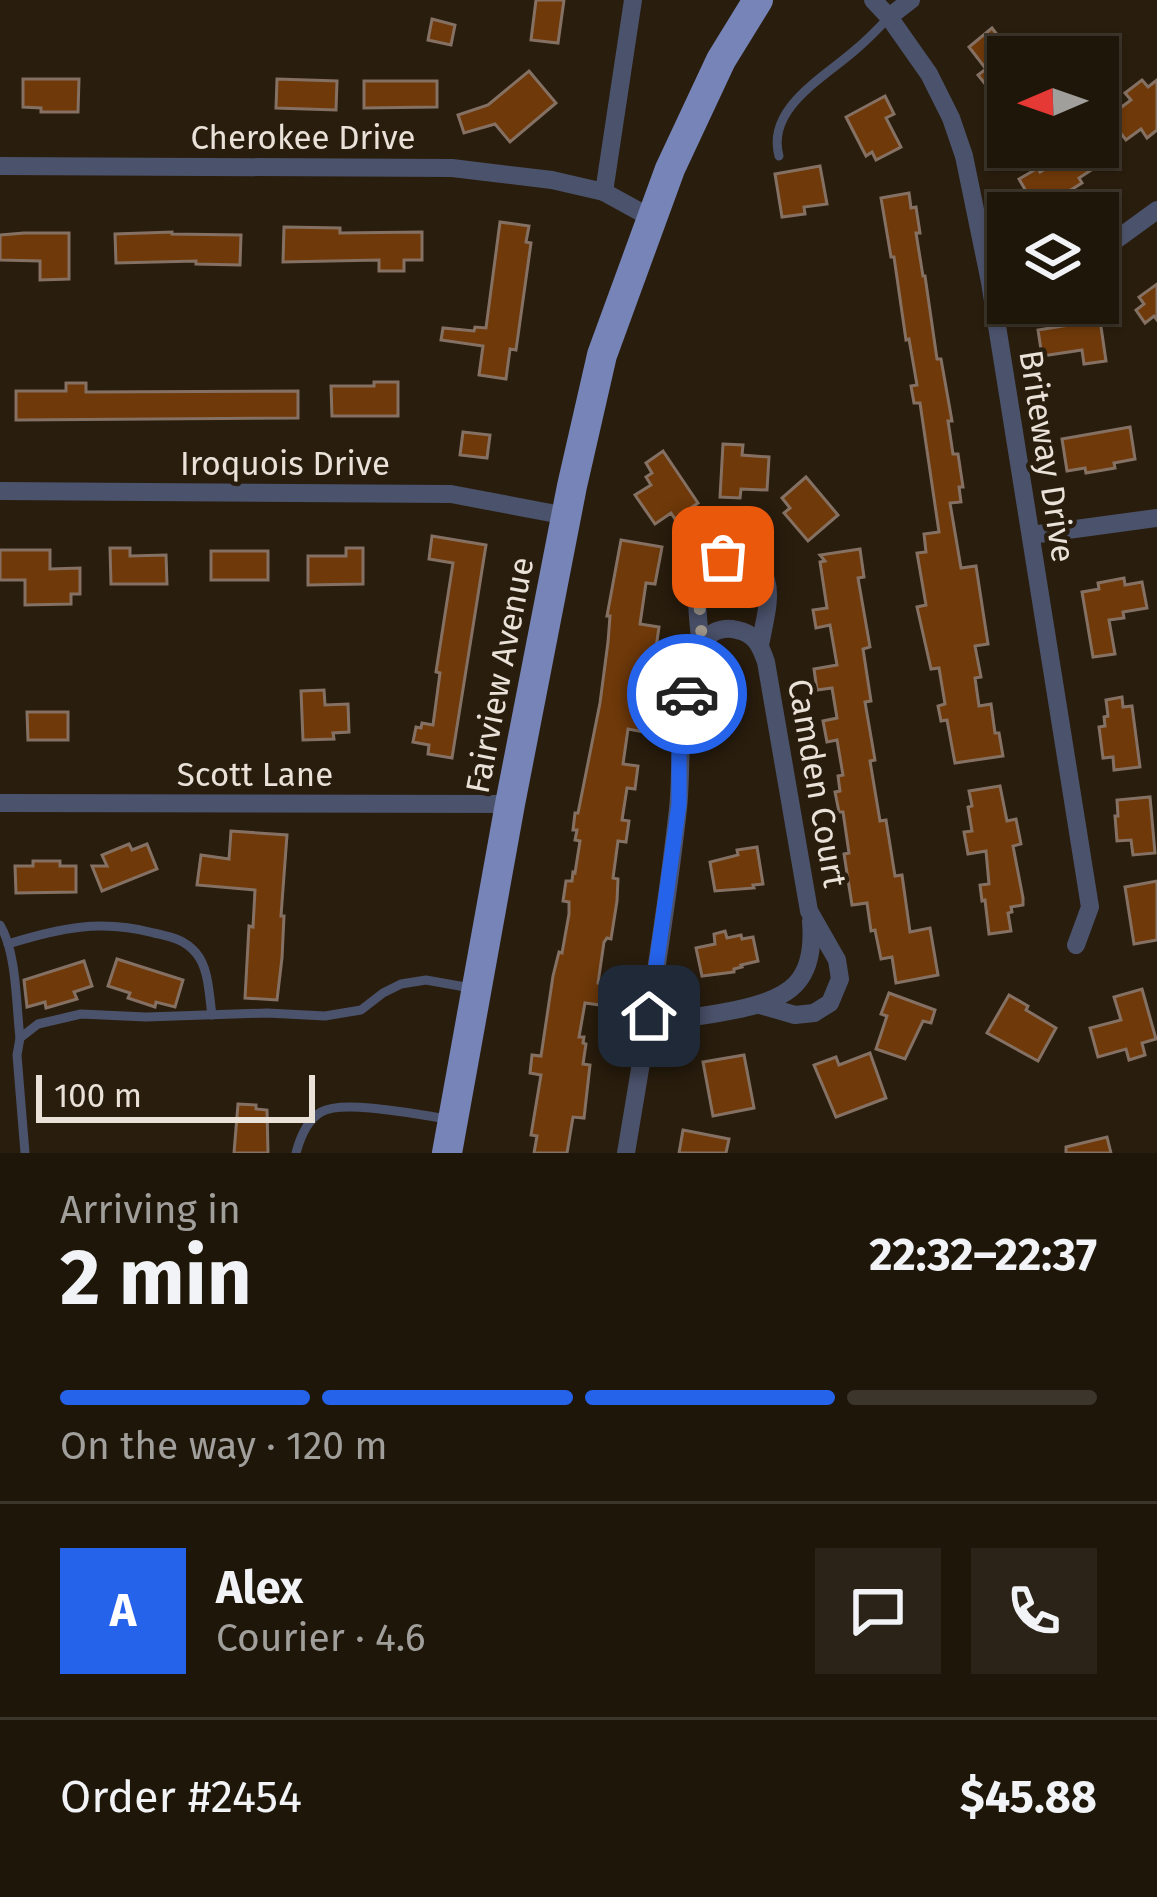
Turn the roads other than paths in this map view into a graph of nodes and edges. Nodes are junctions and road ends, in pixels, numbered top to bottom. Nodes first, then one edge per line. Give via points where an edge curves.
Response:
1 (634, 0) edge
2 (758, 0) edge
3 (873, 0) edge
4 (911, 0) edge
5 (889, 17) junction
6 (779, 157) dead end
7 (0, 166) edge
8 (604, 192) junction
9 (1157, 210) edge
10 (653, 219) junction
11 (987, 238) edge
12 (1119, 238) edge
13 (1004, 324) edge
14 (0, 490) edge
15 (567, 516) junction
16 (1157, 518) edge
17 (1031, 535) junction
18 (700, 645) junction
19 (760, 646) junction
20 (0, 803) edge
21 (510, 804) junction
22 (809, 911) junction
23 (0, 925) edge
24 (8, 944) junction
25 (1076, 946) dead end
26 (477, 989) junction
27 (760, 1005) junction
28 (212, 1015) junction
29 (649, 1016) junction
30 (20, 1038) junction
31 (453, 1120) junction
32 (25, 1153) edge
33 (296, 1153) edge
34 (447, 1153) edge
35 (626, 1153) edge

1 - 8 street
2 - 10 main road, Fairview Avenue via 721,60
3 - 5 street, Briteway Drive
4 - 5 street
5 - 6 lane via 787,111 775,140
5 - 11 street, Briteway Drive via 952,118
7 - 8 street, Cherokee Drive via 452,168
8 - 10 street, Cherokee Drive
9 - 12 street
10 - 15 main road, Fairview Avenue via 602,355
13 - 17 street, Briteway Drive
14 - 15 street, Iroquois Drive via 451,494
15 - 21 main road, Fairview Avenue
16 - 17 street
17 - 25 street, Briteway Drive via 1090,908
18 - 19 street, Camden Court via 731,629
18 - 19 street via 700,580 714,562 733,556 753,561 766,577
18 - 29 street via 679,745 679,804
19 - 22 street, Camden Court
20 - 21 street, Scott Lane
21 - 26 main road, Fairview Avenue
22 - 27 street via 804,974
22 - 27 street, Camden Court via 837,960 837,992 808,1015
23 - 24 lane
24 - 28 lane via 92,924 181,940 199,955
24 - 30 lane
26 - 28 lane via 426,980 383,993 361,1010 325,1016
26 - 31 main road, Fairview Avenue
27 - 29 street via 690,1018
28 - 30 lane via 81,1014 38,1024
29 - 35 street
30 - 32 lane
31 - 33 lane via 325,1109
31 - 34 main road, Fairview Avenue

